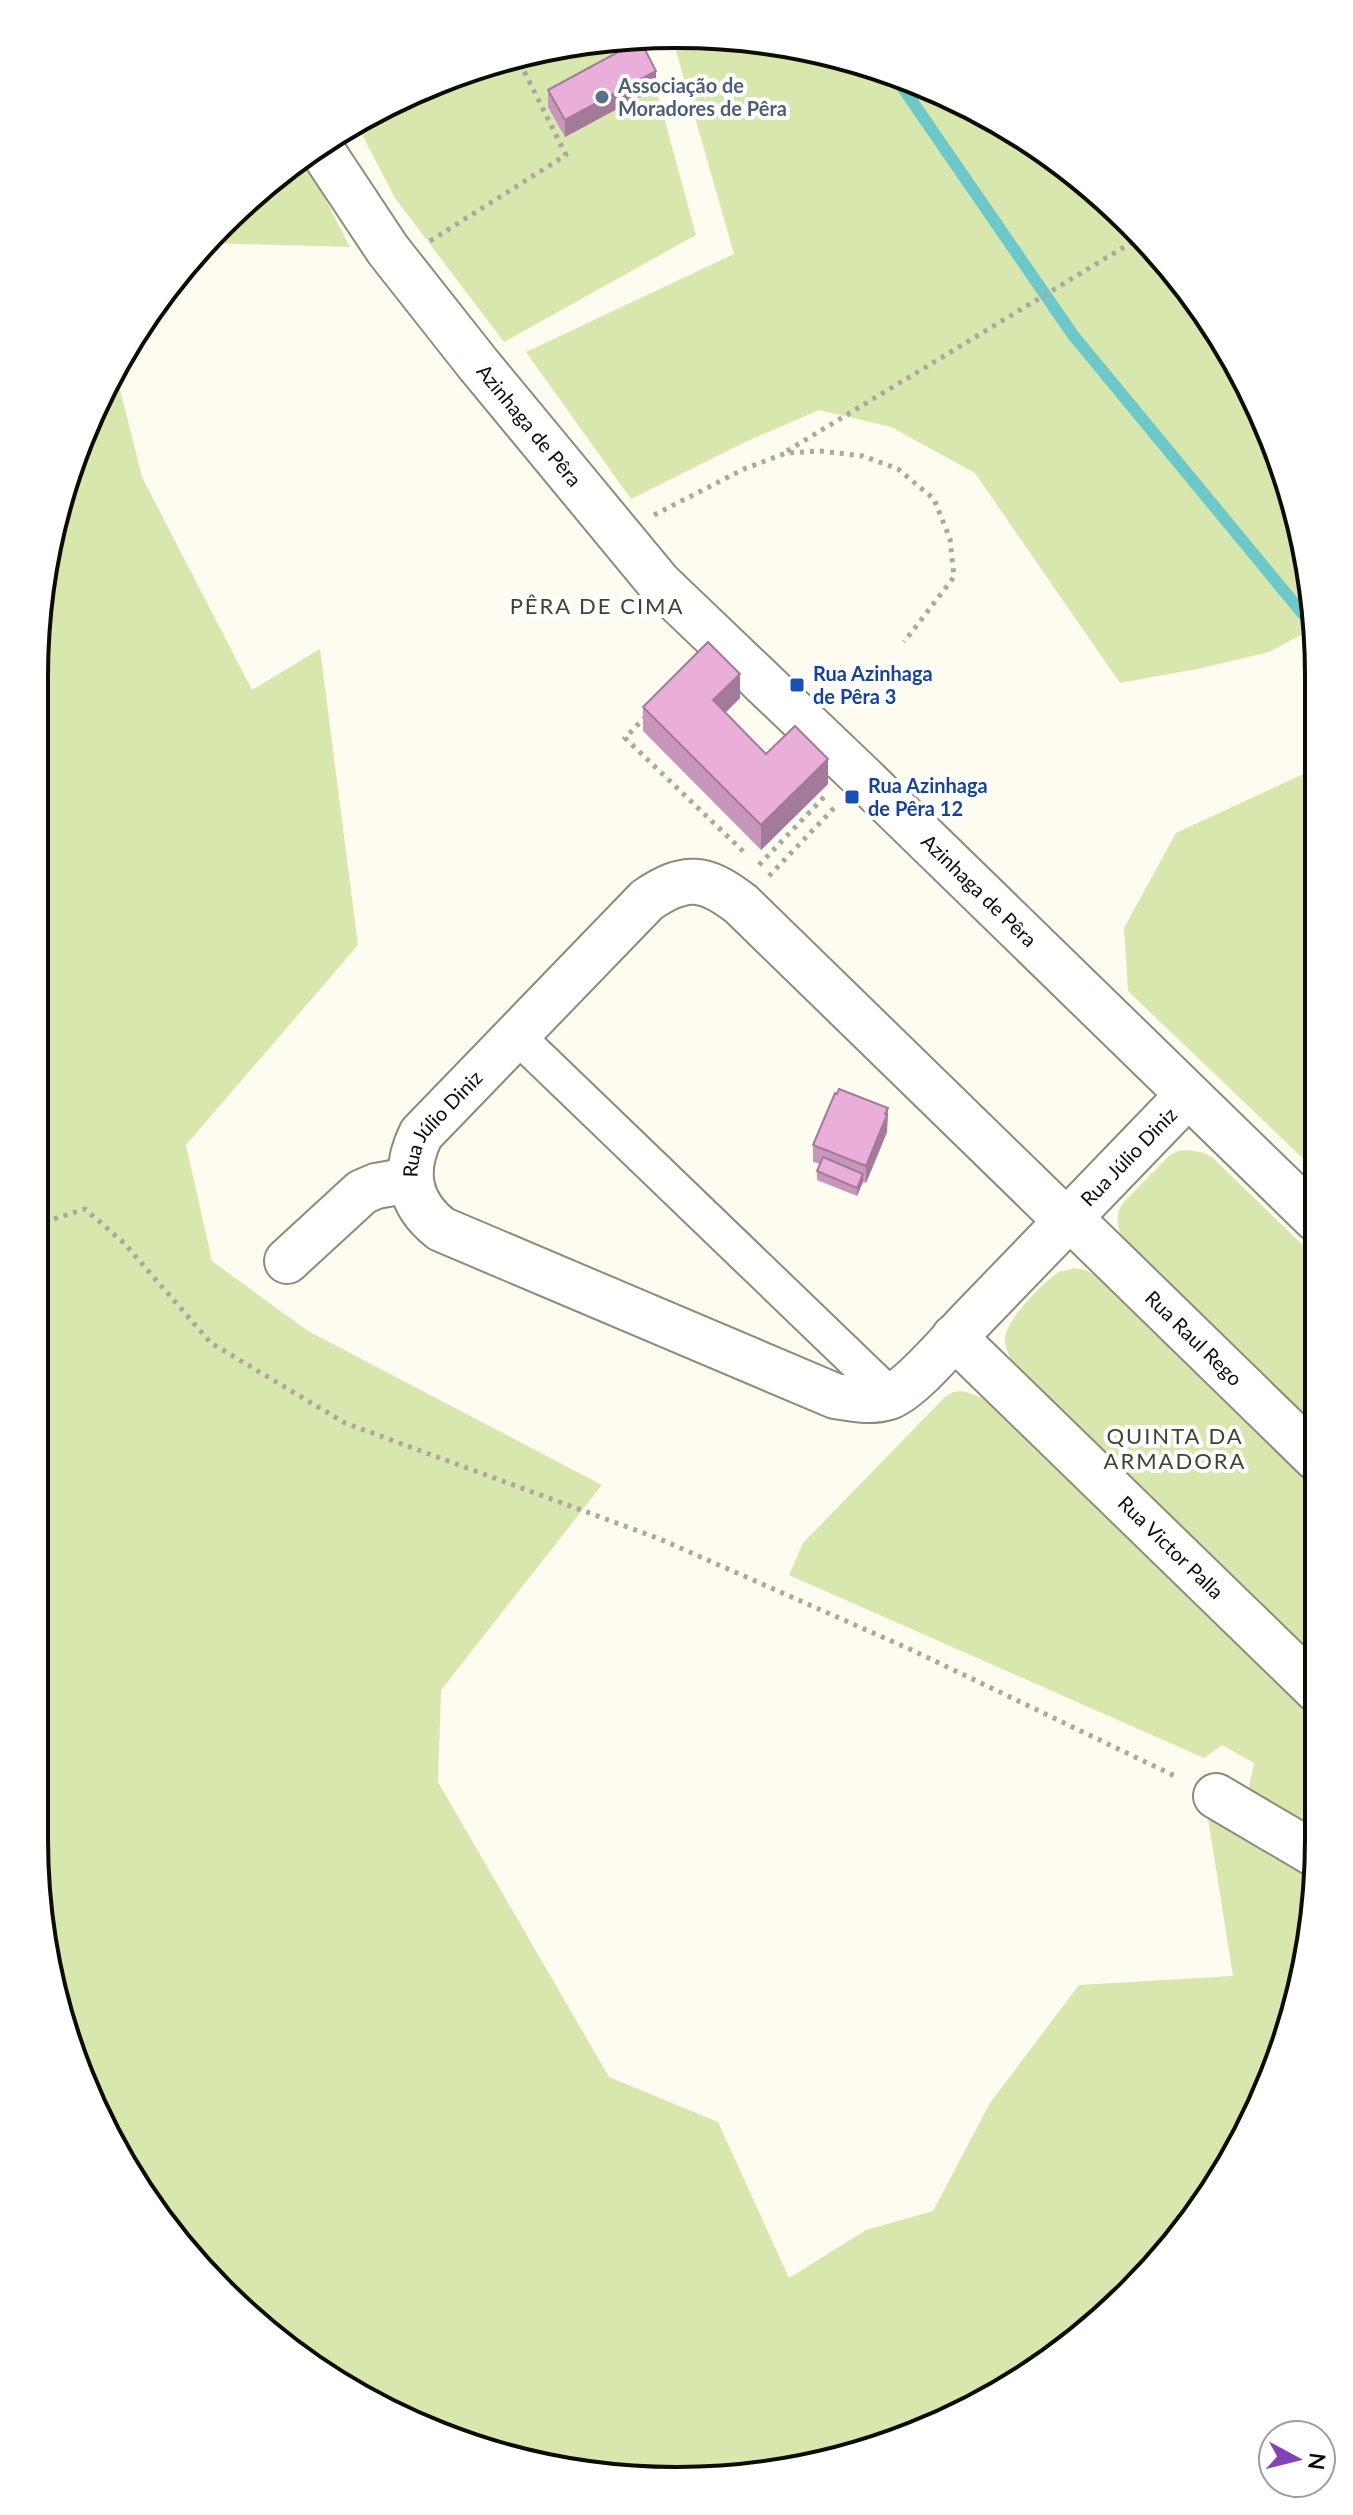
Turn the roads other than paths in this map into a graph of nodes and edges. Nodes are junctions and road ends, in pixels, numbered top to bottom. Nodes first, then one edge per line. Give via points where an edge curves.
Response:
1 (325, 155) edge
2 (516, 1035) junction
3 (1188, 1095) junction
4 (410, 1180) junction
5 (1305, 1208) edge
6 (1070, 1218) junction
7 (287, 1261) dead end
8 (954, 1337) junction
9 (891, 1396) junction
10 (1305, 1447) edge
11 (1305, 1678) edge
12 (1202, 1789) road end
13 (1305, 1848) edge

1 - 3 street, Azinhaga de Pêra via 388,250 659,583 852,787
2 - 4 street, Rua Júlio Diniz via 421,1134 413,1150
2 - 6 street, Rua Júlio Diniz via 647,900 664,888 700,882 741,904 1053,1208
2 - 9 street
3 - 5 street, Azinhaga de Pêra
3 - 6 street, Rua Júlio Diniz
4 - 7 street via 362,1192
4 - 9 street, Rua Júlio Diniz via 418,1206 441,1229 835,1396 864,1401
6 - 8 street, Rua Júlio Diniz
6 - 10 street, Rua Raul Rego
8 - 9 street, Rua Júlio Diniz
8 - 11 street, Rua Victor Palla
12 - 13 street

